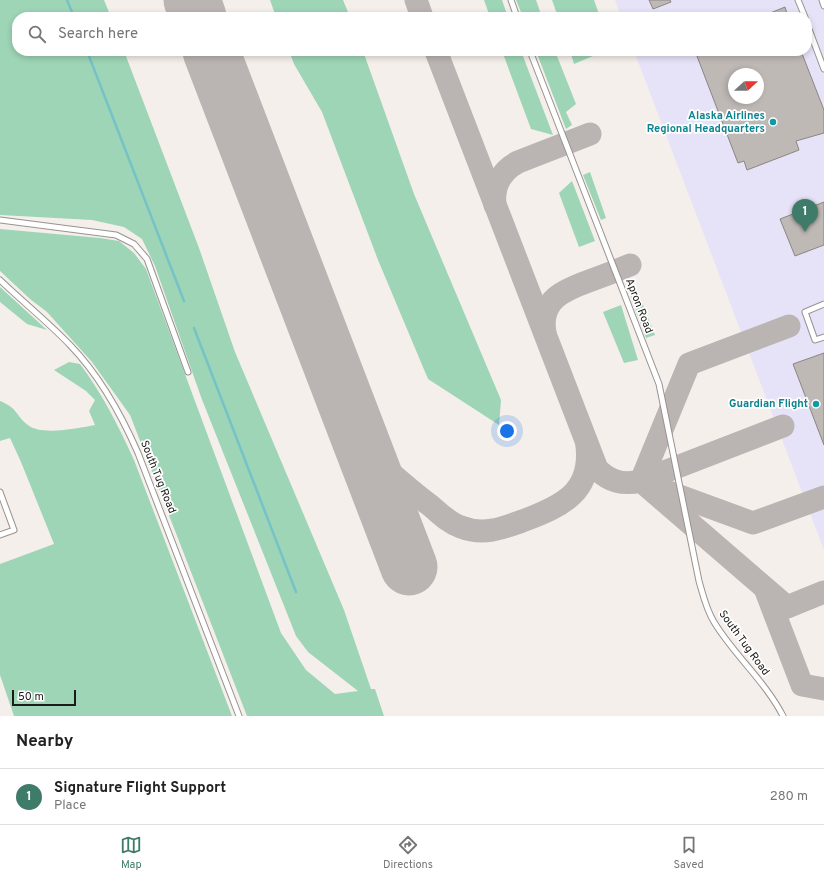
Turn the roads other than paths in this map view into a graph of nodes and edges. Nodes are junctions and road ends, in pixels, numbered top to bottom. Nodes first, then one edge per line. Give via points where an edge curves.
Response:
1 (511, 0) edge
2 (798, 0) edge
3 (822, 0) edge
4 (824, 6) edge
5 (515, 12) edge
6 (803, 12) edge
7 (812, 37) edge
8 (532, 56) edge
9 (824, 69) edge
10 (0, 220) edge
11 (0, 280) edge
12 (824, 304) edge
13 (824, 337) edge
14 (188, 372) dead end
15 (0, 492) edge
16 (0, 535) edge
17 (698, 576) joint
18 (239, 716) edge
19 (783, 716) edge

1 - 5 lane
2 - 6 lane
3 - 4 lane
7 - 9 lane
8 - 17 lane, Apron Road via 659,384
10 - 14 lane via 116,235 134,244 147,259
11 - 18 lane, South Tug Road via 70,345 93,373 123,420 138,452
12 - 13 lane via 805,312 816,340
15 - 16 lane via 14,530
17 - 19 lane, South Tug Road via 714,622 774,700

